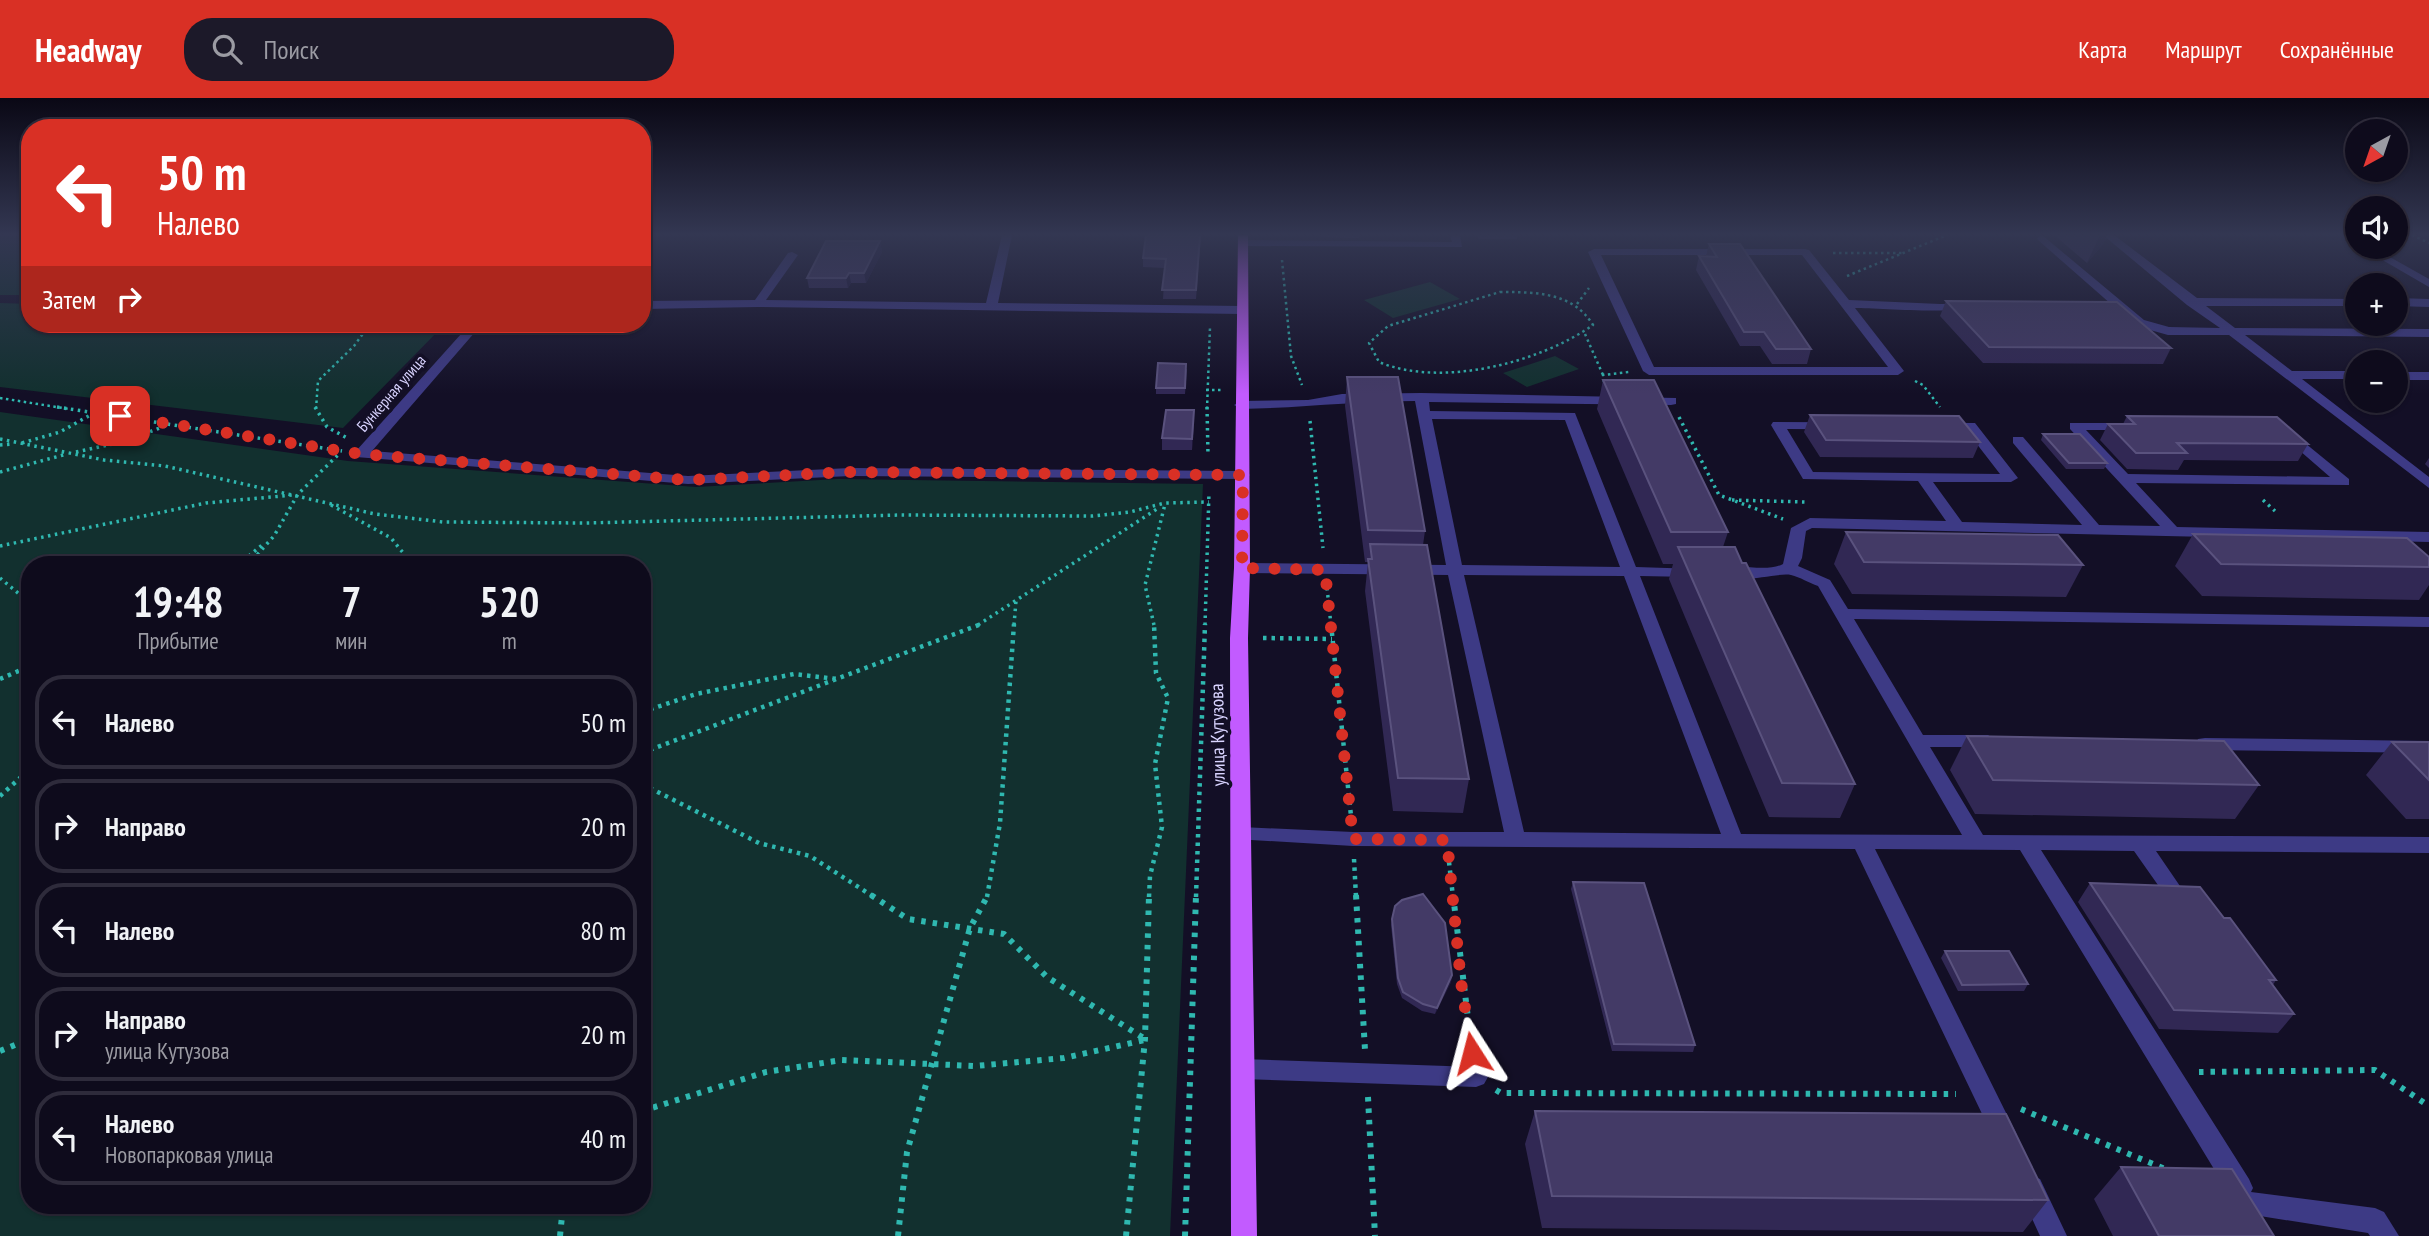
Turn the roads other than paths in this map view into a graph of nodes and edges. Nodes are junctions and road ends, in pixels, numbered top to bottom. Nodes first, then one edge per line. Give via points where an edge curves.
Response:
1 (768, 288) edge
2 (995, 288) edge
3 (1242, 288) edge
4 (1611, 288) edge
5 (1834, 288) edge
6 (2099, 288) edge
7 (2174, 288) edge
8 (2191, 302) junction
9 (2345, 302) edge
10 (2408, 302) edge
11 (758, 303) junction
12 (2429, 303) edge
13 (1846, 304) junction
14 (651, 305) edge
15 (1983, 305) edge
16 (2105, 306) edge
17 (2119, 306) junction
18 (991, 308) junction
19 (1242, 310) junction
20 (2230, 332) junction
21 (468, 333) edge
22 (2429, 333) edge
23 (2286, 375) junction
24 (2345, 375) edge
25 (2408, 376) edge
26 (2429, 376) edge
27 (1421, 397) junction
28 (1671, 401) road end
29 (1241, 405) junction
30 (1425, 415) junction
31 (2144, 426) edge
32 (2282, 427) edge
33 (2018, 440) dead end
34 (1243, 475) junction
35 (1922, 477) junction
36 (2123, 478) junction
37 (2429, 484) edge
38 (1957, 526) junction
39 (2094, 528) junction
40 (2172, 530) junction
41 (2429, 537) edge
42 (1242, 568) junction
43 (1788, 568) junction
44 (1455, 571) junction
45 (1631, 571) junction
46 (1842, 614) junction
47 (2429, 622) edge
48 (1917, 741) junction
49 (2000, 742) edge
50 (2180, 744) edge
51 (2429, 747) edge
52 (1241, 834) junction
53 (1516, 840) junction
54 (1734, 842) junction
55 (1861, 843) junction
56 (1976, 843) junction
57 (2026, 843) junction
58 (2140, 844) junction
59 (2429, 845) edge
60 (2172, 889) edge
61 (1243, 1069) junction
62 (1476, 1077) road end
63 (1244, 1236) edge
64 (2054, 1236) edge
65 (2386, 1236) edge

1 - 11 street
2 - 18 street
3 - 19 main road, улица Кутузова
4 - 13 street via 1648,370 1898,371
5 - 13 street
6 - 17 street
7 - 8 street
8 - 9 street
8 - 20 street
10 - 12 street
11 - 14 street
11 - 18 street
13 - 15 street via 1963,309
16 - 17 street
17 - 20 street via 2140,323 2168,331
18 - 19 street
19 - 29 main road, улица Кутузова
20 - 22 street
20 - 23 street
21 - 34 street, Бункерная улица via 362,452 688,480 850,472
23 - 24 street
23 - 37 street
25 - 26 street
27 - 28 street
27 - 29 street
27 - 30 street
29 - 34 main road, улица Кутузова
30 - 44 street
30 - 45 street via 1570,416
31 - 36 street via 2075,426
32 - 36 street via 2344,482
33 - 39 street
34 - 42 main road, улица Кутузова
35 - 35 street via 1808,476 1778,425 1970,426 2011,478
35 - 38 street
36 - 40 street
38 - 39 street
38 - 43 street via 1810,523 1799,528
39 - 40 street
40 - 41 street
42 - 44 street
42 - 52 main road, улица Кутузова
43 - 45 street via 1777,572
43 - 46 street via 1824,583
44 - 45 street
44 - 53 street
45 - 54 street
46 - 47 street
46 - 48 street
48 - 49 street
48 - 56 street
50 - 51 street
52 - 53 street
52 - 61 main road, улица Кутузова
53 - 54 street
54 - 55 street
55 - 56 street
55 - 64 street
56 - 57 street
57 - 58 street
57 - 65 street via 2256,1215 2375,1221
58 - 59 street
58 - 60 street
61 - 62 street
61 - 63 main road, улица Кутузова

